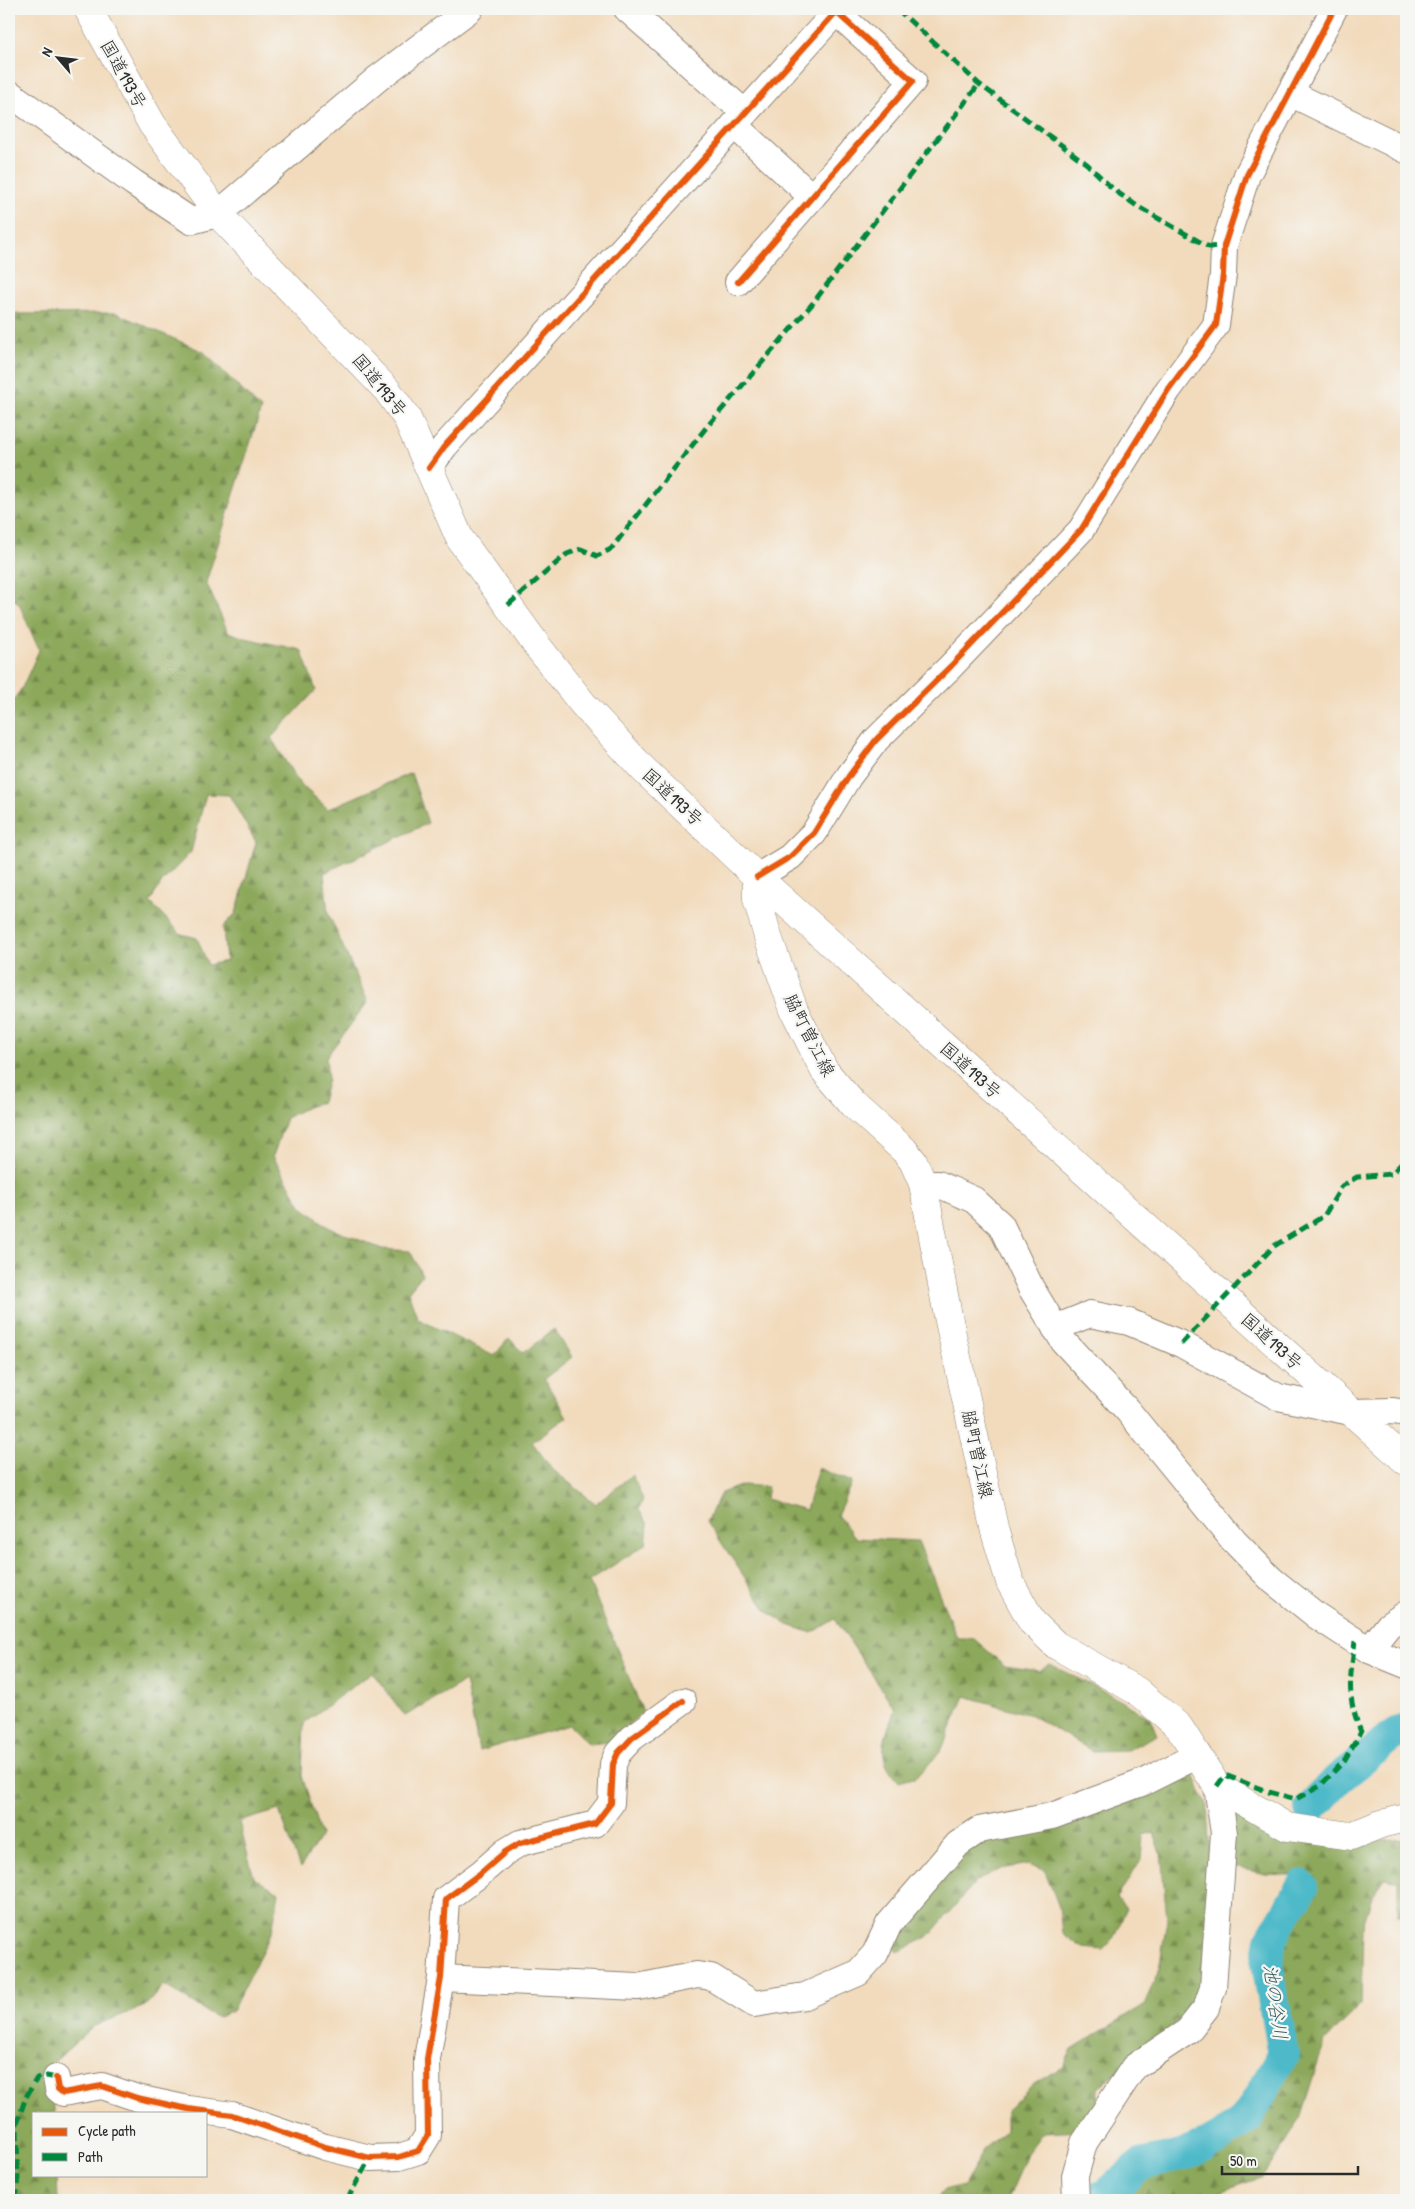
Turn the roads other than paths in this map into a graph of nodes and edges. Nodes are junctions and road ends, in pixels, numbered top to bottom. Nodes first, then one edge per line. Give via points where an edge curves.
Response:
1 (88, 9) edge
2 (470, 9) edge
3 (626, 9) edge
4 (1334, 9) edge
5 (9, 92) edge
6 (1290, 93) junction
7 (739, 119) junction
8 (1406, 150) edge
9 (812, 197) junction
10 (218, 214) junction
11 (738, 282) dead end
12 (429, 468) junction
13 (757, 877) junction
14 (923, 1184) junction
15 (1055, 1328) junction
16 (1351, 1412) junction
17 (1406, 1413) edge
18 (1406, 1461) edge
19 (1406, 1614) edge
20 (1369, 1650) junction
21 (1406, 1665) edge
22 (683, 1701) dead end
23 (1198, 1755) junction
24 (1217, 1786) junction
25 (1406, 1818) edge
26 (441, 1978) junction
27 (56, 2078) dead end
28 (203, 2112) edge
29 (208, 2113) edge
30 (1076, 2200) edge

1 - 10 main road, 国道193号 via 152,124
2 - 10 street via 377,79
3 - 7 street
4 - 6 street
5 - 10 street via 191,221
6 - 8 street
6 - 13 street via 1247,175 1224,246 1216,325 1168,390 1082,530 876,740 814,833 790,857
7 - 9 street
7 - 9 street via 836,12 912,81
7 - 12 street via 444,447
9 - 11 street
10 - 12 main road, 国道193号 via 387,390 407,418
12 - 13 main road, 国道193号 via 460,540 583,704 643,769
13 - 14 main road, 脇町曽江線 via 758,899 768,936 794,1010 824,1070 853,1104 904,1150
13 - 16 main road, 国道193号
14 - 15 street via 938,1184 974,1200 1001,1225 1031,1288
14 - 23 main road, 脇町曽江線 via 991,1513 1010,1582 1032,1622 1056,1645 1137,1691 1179,1727
15 - 16 street via 1090,1314 1129,1322 1181,1344 1278,1397
15 - 20 street via 1234,1541 1272,1580 1317,1616
16 - 17 street
16 - 18 main road, 国道193号
19 - 20 street via 1389,1625
20 - 21 street
22 - 26 street via 632,1738 618,1753 613,1764 611,1803 595,1824 520,1843 446,1899
23 - 24 main road, 脇町曽江線
23 - 26 street via 1144,1782 1052,1816 979,1830 958,1844 889,1924 875,1954 858,1973 805,1996 754,2004 711,1977 697,1975 638,1987
24 - 25 main road, 脇町曽江線 via 1287,1826 1319,1832 1351,1836
24 - 30 street via 1224,1834 1211,1995 1206,2008 1188,2031 1134,2067 1084,2143 1075,2176
26 - 29 street via 427,2059 428,2135 418,2152 399,2157 370,2158 325,2147 232,2116
27 - 28 street via 58,2089 63,2093 102,2086 137,2098

